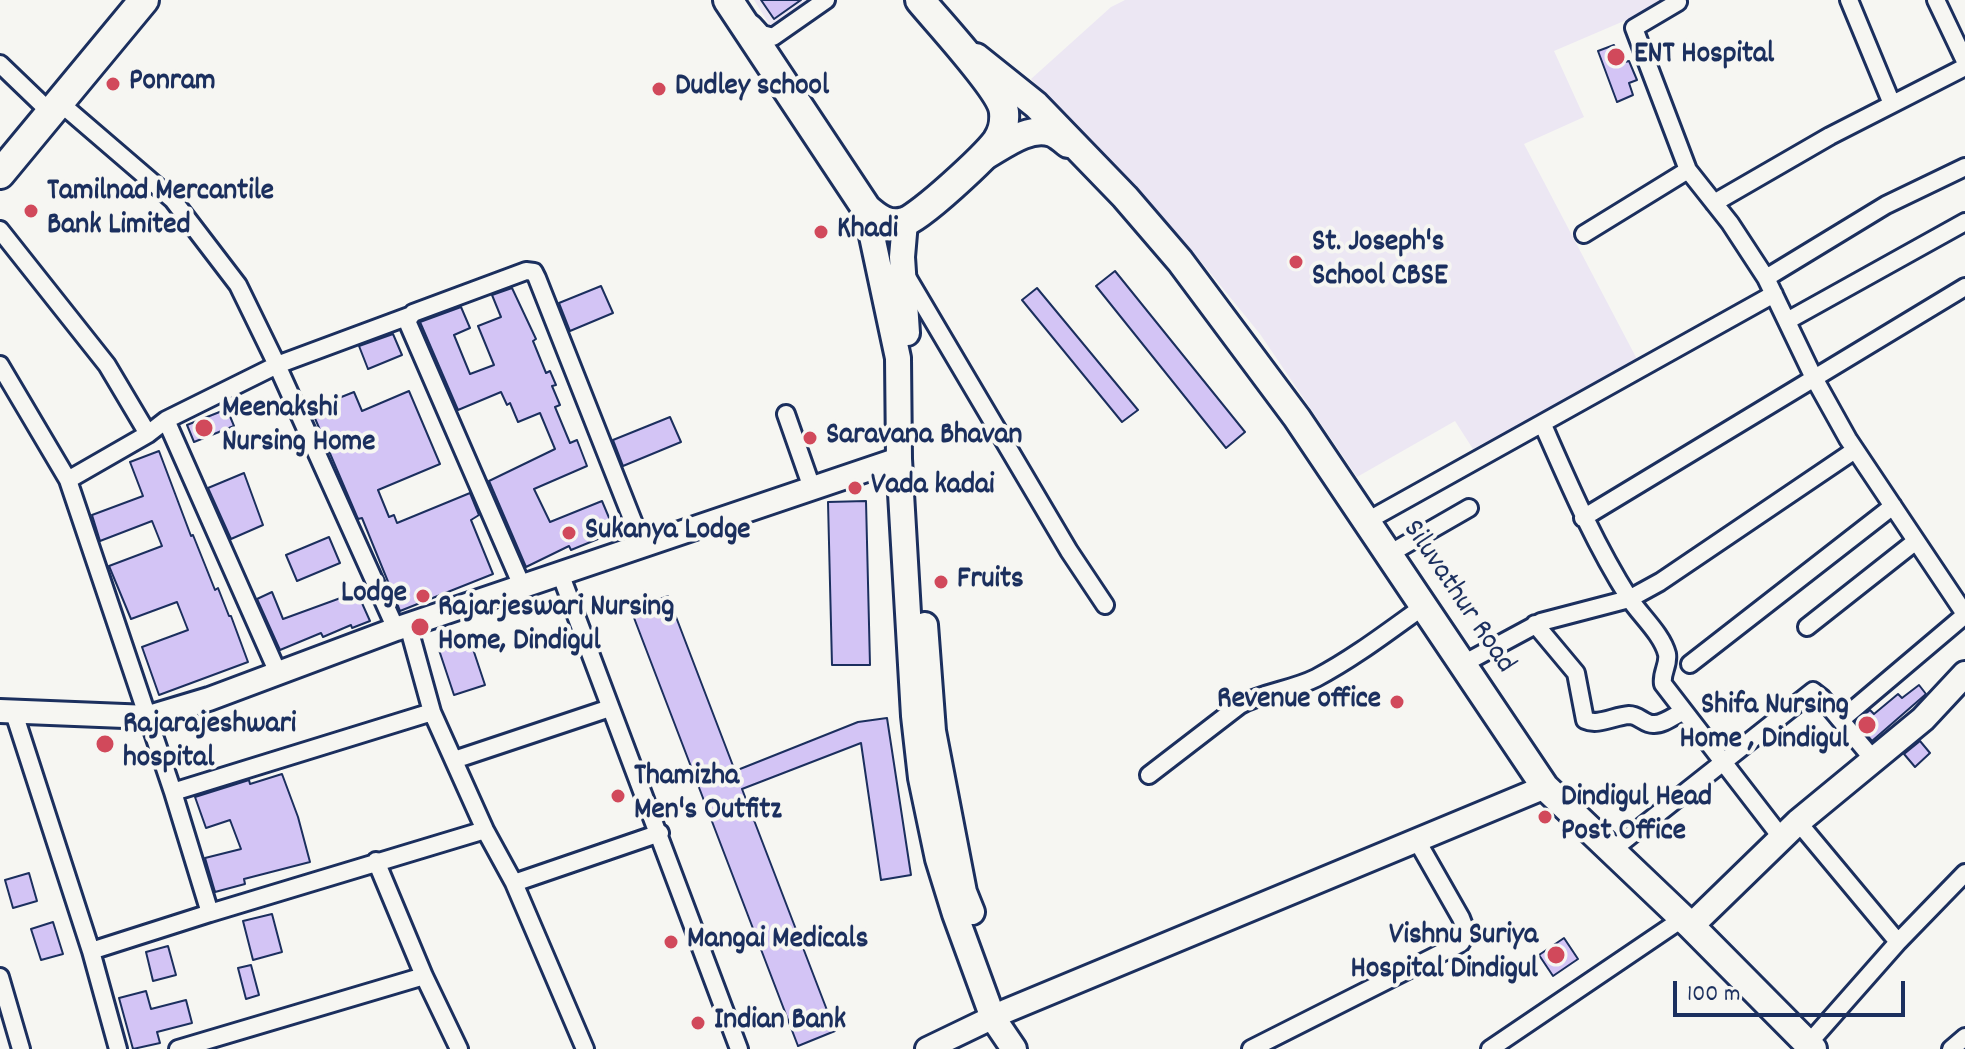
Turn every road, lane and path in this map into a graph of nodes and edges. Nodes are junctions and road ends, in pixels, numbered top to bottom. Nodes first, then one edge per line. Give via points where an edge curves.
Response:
1 (144, 0) edge
2 (728, 0) edge
3 (736, 0) edge
4 (826, 0) edge
5 (920, 0) edge
6 (1677, 0) edge
7 (1849, 0) edge
8 (1936, 0) edge
9 (952, 39) junction
10 (0, 64) edge
11 (1965, 64) edge
12 (1892, 104) junction
13 (55, 108) junction
14 (1081, 152) junction
15 (981, 159) junction
16 (1965, 167) edge
17 (1688, 170) junction
18 (0, 174) edge
19 (1714, 203) junction
20 (866, 208) junction
21 (905, 222) junction
22 (1965, 222) edge
23 (0, 230) edge
24 (1584, 234) dead end
25 (903, 270) junction
26 (1766, 278) junction
27 (1965, 287) edge
28 (1774, 294) junction
29 (409, 316) junction
30 (1787, 321) junction
31 (0, 365) edge
32 (277, 365) junction
33 (1814, 378) junction
34 (786, 414) dead end
35 (166, 420) junction
36 (1543, 425) junction
37 (148, 434) junction
38 (1855, 450) junction
39 (899, 459) junction
40 (68, 480) junction
41 (812, 488) junction
42 (1893, 506) junction
43 (1469, 508) dead end
44 (1583, 518) junction
45 (1367, 521) junction
46 (1916, 541) junction
47 (642, 544) junction
48 (1389, 554) junction
49 (560, 573) junction
50 (522, 586) junction
51 (1629, 599) junction
52 (1105, 605) dead end
53 (1424, 606) junction
54 (1965, 615) edge
55 (1535, 624) junction
56 (402, 627) junction
57 (1807, 627) dead end
58 (1463, 664) junction
59 (1690, 664) dead end
60 (920, 668) junction
61 (278, 673) junction
62 (1965, 674) edge
63 (610, 708) junction
64 (7, 712) edge
65 (432, 712) junction
66 (1682, 712) junction
67 (149, 717) junction
68 (1841, 720) junction
69 (1873, 759) junction
70 (454, 760) junction
71 (1721, 762) junction
72 (1149, 775) dead end
73 (1545, 787) junction
74 (173, 792) junction
75 (1789, 829) junction
76 (485, 830) junction
77 (660, 833) junction
78 (1416, 839) junction
79 (1611, 851) junction
80 (376, 861) junction
81 (1965, 873) edge
82 (514, 883) junction
83 (210, 913) junction
84 (1686, 922) junction
85 (1898, 942) junction
86 (91, 951) junction
87 (424, 976) junction
88 (0, 977) edge
89 (1005, 1028) edge
90 (1965, 1037) edge
91 (1810, 1047) edge
92 (21, 1049) edge
93 (118, 1049) edge
94 (178, 1049) edge
95 (459, 1049) edge
96 (585, 1049) edge
97 (739, 1049) edge
98 (927, 1049) edge
99 (1251, 1049) edge
100 (1490, 1049) edge
101 (1951, 1049) edge

1 - 13 highway
2 - 20 highway
3 - 4 street via 767,37
5 - 9 highway
6 - 17 street via 1634,28
7 - 12 street
8 - 11 street
9 - 14 main road, Siluvathur Road via 1036,105
9 - 15 highway via 1004,110 1004,127
10 - 13 street
11 - 12 street
12 - 19 street
13 - 18 highway
13 - 32 street via 173,200 238,285
14 - 15 main road, Siluvathur Road via 1052,133 1036,131
14 - 45 main road, Siluvathur Road via 1180,261
15 - 21 highway
16 - 26 street via 1886,205
17 - 19 street
17 - 24 street
19 - 26 street
20 - 21 highway via 890,223
20 - 39 main road via 898,358
21 - 25 main road
22 - 30 street
23 - 37 street via 107,365
25 - 52 street
25 - 60 main road
26 - 28 street
27 - 33 street
28 - 30 street
28 - 36 street
29 - 32 street
29 - 47 street via 534,272
29 - 50 street via 408,326
30 - 33 street
31 - 40 street
32 - 35 street
32 - 56 street
33 - 38 street
33 - 44 street
34 - 41 street
35 - 37 street
35 - 61 street
36 - 44 street
36 - 45 street
37 - 40 street
38 - 42 street
38 - 51 street
39 - 41 street
39 - 60 main road
40 - 67 street
41 - 47 street
42 - 46 street
42 - 59 street
43 - 48 street
44 - 51 street
45 - 48 main road, Siluvathur Road
46 - 54 street
46 - 57 street
47 - 49 street
48 - 53 main road, Siluvathur Road
49 - 50 street
49 - 63 street
50 - 56 street
51 - 55 street
51 - 66 street via 1663,645 1668,662 1661,679
53 - 58 main road, Siluvathur Road
53 - 72 street via 1313,680 1240,705
54 - 68 street
55 - 58 street
55 - 66 street via 1576,673 1585,720 1635,715 1657,724
56 - 61 street
56 - 65 street
58 - 73 main road, Siluvathur Road
60 - 89 main road via 921,778 938,859
61 - 67 street
62 - 69 main road via 1923,719
63 - 70 street
63 - 77 street
64 - 67 street
64 - 86 street
65 - 70 street
65 - 74 street
66 - 71 street
67 - 74 street
68 - 69 street
68 - 71 street via 1813,691
69 - 75 main road
70 - 76 street
71 - 75 street
71 - 79 street
73 - 78 street
73 - 79 main road, Siluvathur Road
74 - 83 street
75 - 84 main road
75 - 85 street
76 - 80 street
76 - 82 street
77 - 82 street
77 - 97 street
78 - 89 street
78 - 99 street via 1461,918 1466,931 1461,943
79 - 84 main road, Siluvathur Road
80 - 83 street
80 - 87 street
81 - 85 street
82 - 96 street
83 - 86 street
84 - 91 main road, Siluvathur Road
84 - 100 street
85 - 91 street
86 - 93 street
87 - 94 street
87 - 95 street
88 - 92 street
89 - 98 street
90 - 101 street

